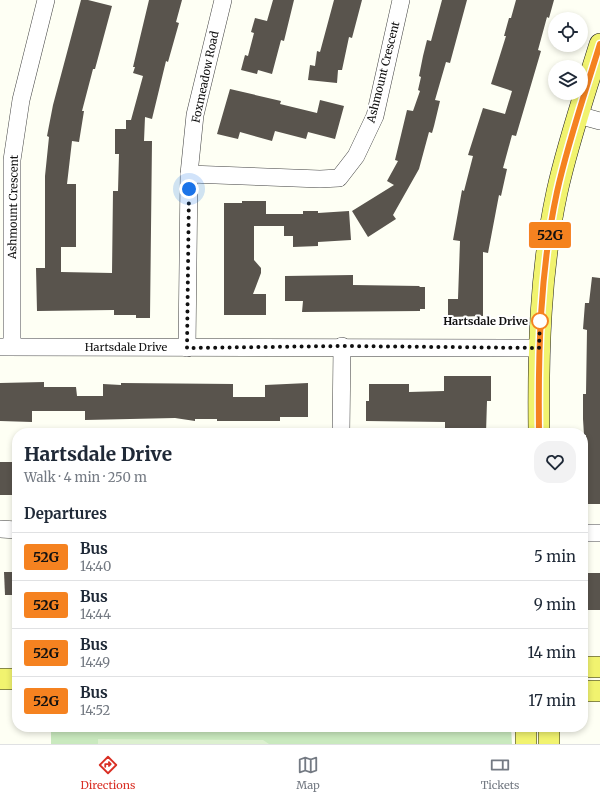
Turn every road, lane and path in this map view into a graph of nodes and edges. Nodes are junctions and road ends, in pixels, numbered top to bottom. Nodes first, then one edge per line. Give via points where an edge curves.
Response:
1 (46, 0) edge
2 (223, 0) edge
3 (401, 0) edge
4 (600, 44) edge
5 (578, 115) junction
6 (600, 121) edge
7 (6, 160) edge
8 (189, 174) junction
9 (6, 346) edge
10 (342, 346) junction
11 (187, 348) junction
12 (539, 348) junction
13 (341, 428) edge
14 (539, 428) edge
15 (0, 529) edge
16 (12, 530) edge
17 (588, 533) edge
18 (600, 533) edge
19 (588, 667) edge
20 (600, 667) edge
21 (0, 679) edge
22 (12, 679) edge
23 (588, 691) edge
24 (600, 691) edge
25 (526, 732) edge
26 (550, 732) edge
27 (526, 744) edge
28 (549, 744) edge

1 - 7 street, Ashmount Crescent
2 - 8 street, Foxmeadow Road via 195,115
3 - 8 street, Ashmount Crescent via 375,116 356,156 339,178
4 - 5 main road
5 - 6 street
5 - 12 main road via 554,209 544,279
7 - 9 street, Ashmount Crescent
8 - 11 street, Foxmeadow Road
9 - 11 street, Hartsdale Drive
10 - 11 street, Hartsdale Drive
10 - 12 street, Hartsdale Drive
10 - 13 street
12 - 14 main road
15 - 16 street
17 - 18 street
19 - 20 main road
21 - 22 main road
23 - 24 main road
25 - 27 main road
26 - 28 main road

